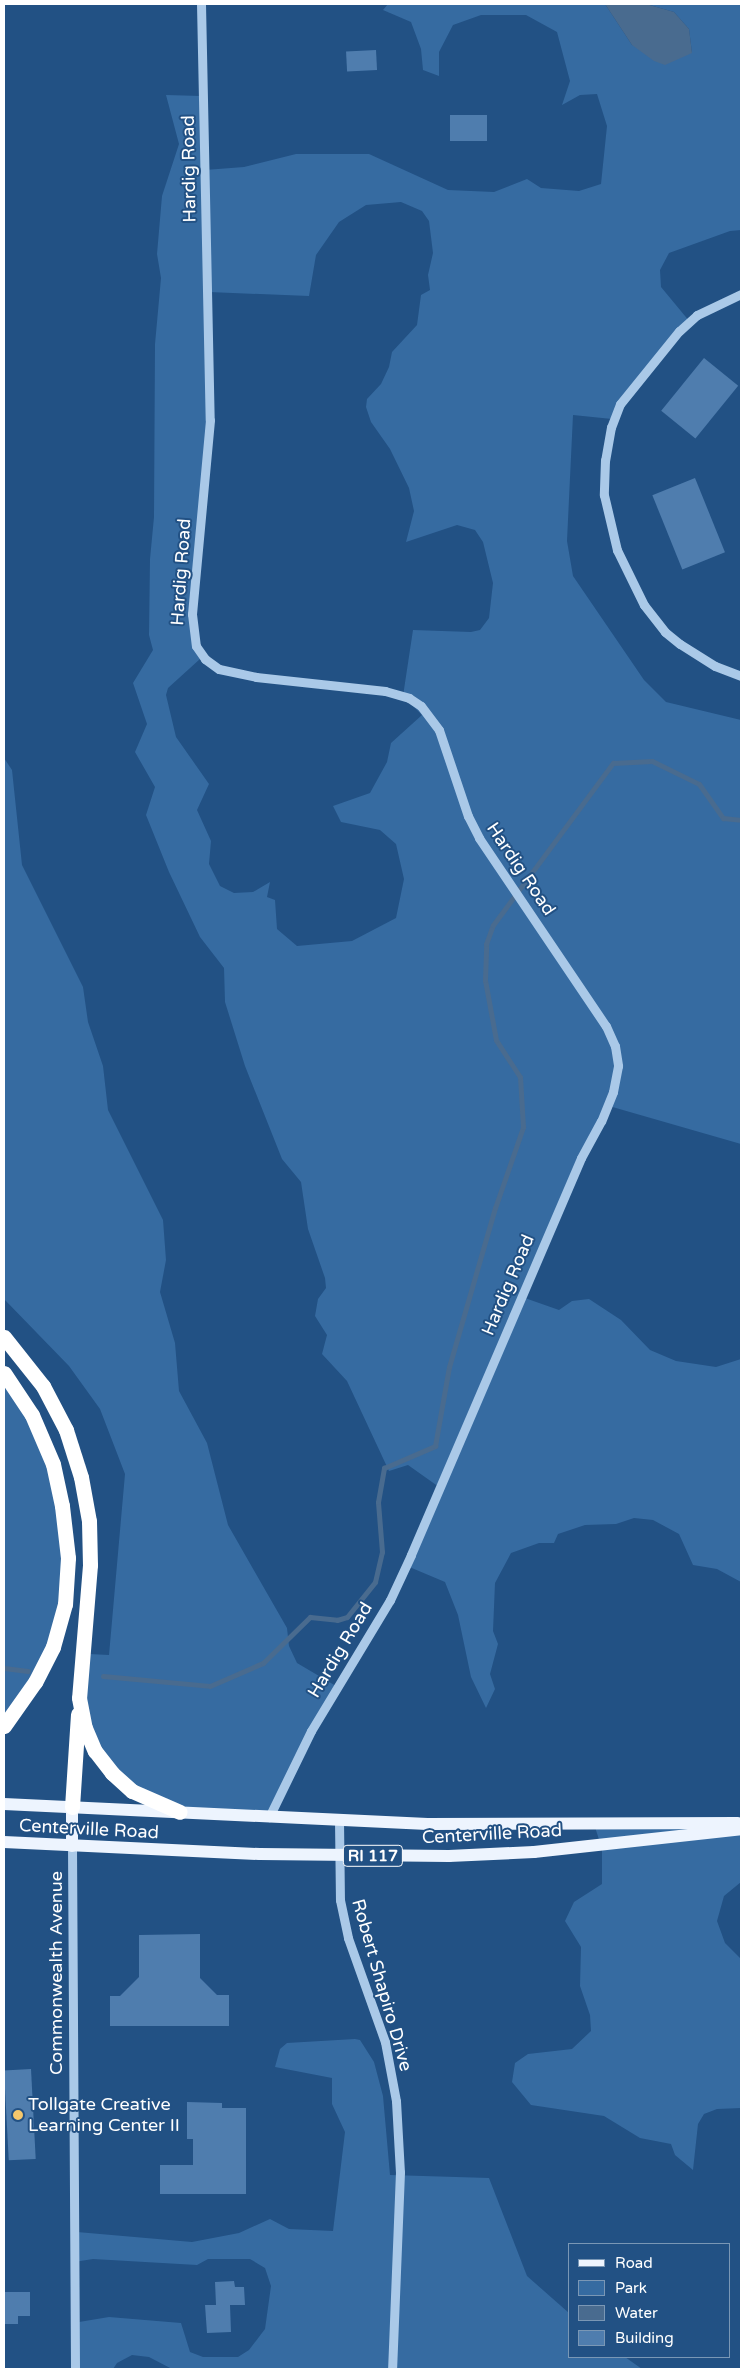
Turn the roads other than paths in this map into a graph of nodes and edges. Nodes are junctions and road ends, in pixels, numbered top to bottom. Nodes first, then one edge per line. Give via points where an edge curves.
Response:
1 (201, 4) edge
2 (741, 294) edge
3 (741, 676) edge
4 (4, 1337) edge
5 (4, 1373) edge
6 (78, 1698) junction
7 (4, 1726) edge
8 (4, 1804) edge
9 (72, 1807) junction
10 (180, 1812) junction
11 (269, 1817) junction
12 (339, 1820) junction
13 (741, 1822) edge
14 (741, 1829) edge
15 (4, 1842) edge
16 (72, 1846) junction
17 (340, 1856) junction
18 (75, 2369) edge
19 (392, 2369) edge

1 - 11 street, Hardig Road via 210,411 192,614 196,646 205,659 219,668 256,676 395,692 422,706 432,717 445,743 468,816 510,888 527,908 612,1038 618,1066 613,1092 573,1176 390,1600 311,1731
2 - 3 street via 717,303 685,326 664,347 620,404 611,427 605,460 604,495 617,550 644,605 665,632 680,644 715,666
4 - 6 highway via 43,1386 66,1430 81,1477 89,1521 90,1565
5 - 7 highway via 32,1415 52,1464 62,1506 68,1558 65,1604 53,1647 35,1682
6 - 9 highway
6 - 10 highway via 92,1744 112,1773 132,1791
8 - 9 main road, Centerville Road / RI 117
9 - 10 main road, Centerville Road / RI 117
9 - 16 main road
10 - 11 main road, Centerville Road / RI 117
11 - 12 main road, Centerville Road / RI 117
12 - 13 main road, Centerville Road / RI 117 via 428,1824
12 - 17 street, Robert Shapiro Drive
14 - 17 main road, Centerville Road / RI 117 via 534,1852
15 - 16 main road, Centerville Road / RI 117
16 - 17 main road, Centerville Road / RI 117
16 - 18 street, Commonwealth Avenue
17 - 19 street, Robert Shapiro Drive via 339,1890 348,1938 385,2042 396,2101 400,2172

